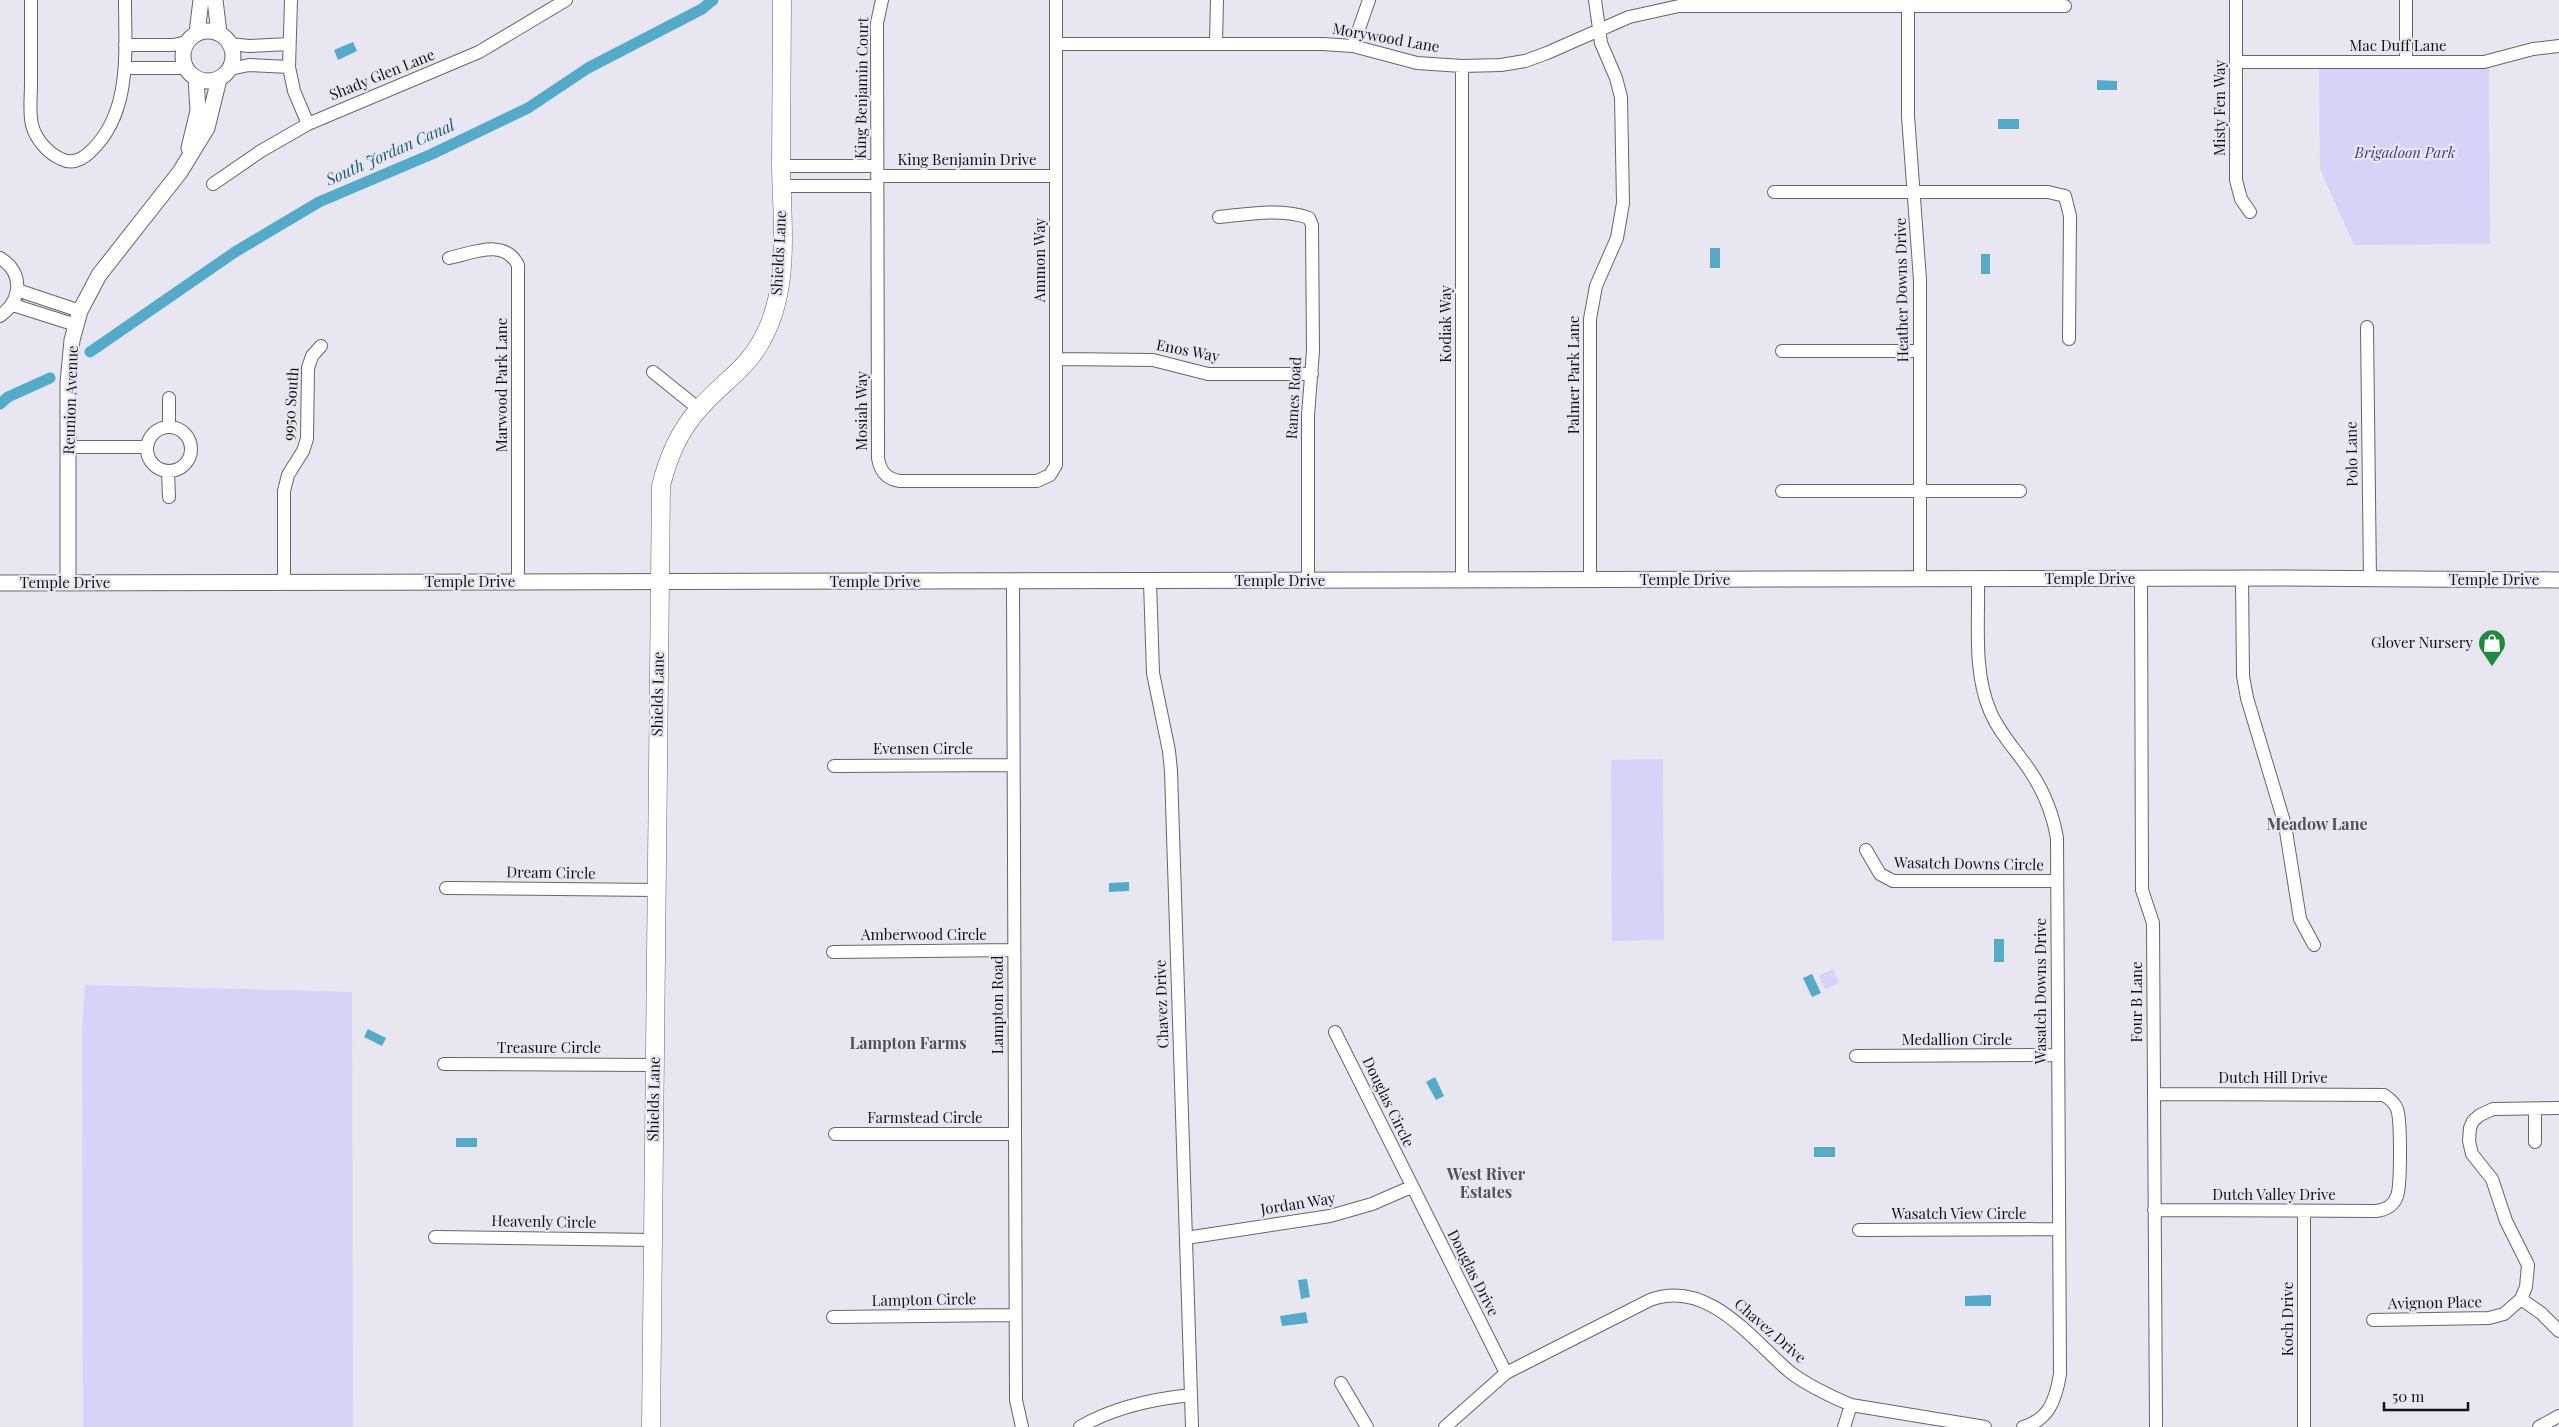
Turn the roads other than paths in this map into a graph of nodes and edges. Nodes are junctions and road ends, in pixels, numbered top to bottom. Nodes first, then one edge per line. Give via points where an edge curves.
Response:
1 (31, 0) edge
2 (125, 0) edge
3 (201, 0) edge
4 (215, 0) edge
5 (291, 0) edge
6 (782, 0) edge
7 (882, 0) edge
8 (1056, 0) edge
9 (1217, 0) edge
10 (1369, 0) edge
11 (1595, 0) edge
12 (2236, 0) edge
13 (2406, 0) edge
14 (561, 1) edge
15 (1908, 3) edge
16 (2065, 6) dead end
17 (1598, 28) junction
18 (219, 33) junction
19 (192, 38) junction
20 (1216, 43) junction
21 (230, 44) junction
22 (289, 44) junction
23 (1056, 44) junction
24 (125, 45) junction
25 (1353, 46) junction
26 (2559, 46) edge
27 (2236, 62) junction
28 (2406, 62) junction
29 (1462, 66) junction
30 (289, 67) junction
31 (125, 68) junction
32 (191, 73) junction
33 (225, 74) junction
34 (308, 124) junction
35 (186, 163) junction
36 (781, 166) junction
37 (877, 176) junction
38 (1056, 176) junction
39 (213, 184) dead end
40 (782, 186) junction
41 (1774, 192) dead end
42 (1914, 192) junction
43 (2250, 212) dead end
44 (1219, 217) dead end
45 (0, 258) edge
46 (449, 258) dead end
47 (17, 290) junction
48 (13, 305) junction
49 (0, 316) edge
50 (78, 318) junction
51 (2367, 327) dead end
52 (2069, 339) dead end
53 (321, 346) dead end
54 (1782, 351) dead end
55 (1920, 351) junction
56 (1057, 360) junction
57 (653, 372) dead end
58 (1312, 374) junction
59 (169, 398) dead end
60 (699, 408) junction
61 (169, 427) junction
62 (69, 447) junction
63 (147, 447) junction
64 (168, 471) junction
65 (1050, 475) joint
66 (2020, 490) dead end
67 (1782, 491) dead end
68 (1920, 491) junction
69 (169, 497) dead end
70 (2242, 578) junction
71 (2141, 579) junction
72 (1590, 580) junction
73 (1920, 580) junction
74 (1978, 580) junction
75 (2370, 580) junction
76 (2559, 580) edge
77 (1308, 581) junction
78 (1462, 581) junction
79 (518, 582) junction
80 (659, 582) junction
81 (1013, 582) junction
82 (1150, 582) junction
83 (0, 583) edge
84 (68, 583) junction
85 (284, 583) junction
86 (1013, 765) junction
87 (834, 766) dead end
88 (1866, 850) dead end
89 (2057, 881) junction
90 (446, 888) dead end
91 (656, 890) junction
92 (2314, 945) dead end
93 (1014, 950) junction
94 (834, 952) dead end
95 (1335, 1032) dead end
96 (1856, 1056) dead end
97 (2058, 1056) junction
98 (444, 1064) dead end
99 (654, 1065) junction
100 (2154, 1094) junction
101 (2559, 1108) edge
102 (2535, 1109) junction
103 (835, 1134) dead end
104 (1015, 1134) junction
105 (2535, 1142) dead end
106 (1411, 1187) junction
107 (2392, 1204) joint
108 (2154, 1210) junction
109 (2304, 1211) junction
110 (2059, 1229) junction
111 (1859, 1230) dead end
112 (435, 1237) dead end
113 (1186, 1238) junction
114 (653, 1240) junction
115 (2522, 1299) junction
116 (1016, 1315) junction
117 (833, 1317) dead end
118 (2373, 1320) dead end
119 (2559, 1331) edge
120 (1506, 1373) junction
121 (1341, 1383) dead end
122 (1191, 1395) junction
123 (1851, 1404) junction
124 (2559, 1416) edge
125 (651, 1427) edge
126 (1022, 1427) edge
127 (1080, 1427) edge
128 (1192, 1427) edge
129 (1367, 1427) edge
130 (1445, 1427) edge
131 (1844, 1427) edge
132 (1985, 1427) edge
133 (2023, 1427) edge
134 (2156, 1427) edge
135 (2304, 1427) edge
136 (2539, 1427) edge

1 - 31 street via 32,125 39,140 51,153 74,162 95,148 119,104
2 - 24 street
3 - 19 street
4 - 18 street
5 - 22 street
6 - 36 main road, Shields Lane
7 - 37 street, King Benjamin Court via 877,23
8 - 23 street, Ammon Way
9 - 20 street
10 - 25 street
11 - 17 street, Palmer Park Lane
12 - 27 street, Misty Fen Way
13 - 28 street
14 - 34 street, Shady Glen Lane via 479,52
15 - 16 street, Morywood Lane
15 - 17 street, Morywood Lane via 1679,6
15 - 42 street, Heather Downs Drive via 1908,116
17 - 29 street, Morywood Lane via 1587,36 1524,61
17 - 72 street, Palmer Park Lane via 1621,97 1623,203 1617,238 1596,286 1590,319
18 - 19 street via 212,31
18 - 21 street
19 - 24 street via 173,45
19 - 32 street via 184,50
20 - 23 street, Morywood Lane
20 - 25 street, Morywood Lane
21 - 22 street
21 - 33 street via 233,61
22 - 30 street
23 - 38 street, Ammon Way
24 - 31 street
25 - 29 street, Morywood Lane via 1417,63
26 - 28 street, Mac Duff Lane via 2484,62
27 - 28 street, Mac Duff Lane
27 - 43 street, Misty Fen Way via 2236,180 2241,199
29 - 78 street, Kodiak Way
30 - 33 street via 249,65
30 - 34 street via 294,91
31 - 32 street
32 - 33 street via 212,81
32 - 35 street, Reunion Avenue via 198,111
33 - 35 street, Reunion Avenue via 207,128
34 - 39 street, Shady Glen Lane
35 - 50 street, Reunion Avenue via 99,275
36 - 37 street, King Benjamin Drive
36 - 40 main road, Shields Lane
37 - 38 street, King Benjamin Drive
37 - 40 street, King Benjamin Drive
37 - 65 street, Mosiah Way via 878,458 881,470 889,478 900,481 1036,481
38 - 56 street, Ammon Way
40 - 60 main road, Shields Lane via 781,277 771,321 759,346 742,369
41 - 42 street
42 - 52 street via 2048,192 2065,196 2070,216
42 - 55 street, Heather Downs Drive via 1919,251
44 - 58 street, Rames Road via 1293,214 1309,218 1313,233
45 - 47 street via 14,273
46 - 79 street, Marwood Park Lane via 497,248 510,254 518,265
47 - 48 street
47 - 50 street
48 - 49 street
48 - 50 street
50 - 62 street, Reunion Avenue via 70,357
51 - 75 street, Polo Lane
53 - 85 street, 9950 South via 312,356 308,368 305,445 288,476 284,491
54 - 55 street
55 - 68 street, Heather Downs Drive
56 - 58 street, Enos Way via 1153,360 1208,374
56 - 65 street, Ammon Way via 1057,459
57 - 60 street
58 - 77 street, Rames Road via 1308,415
59 - 61 street
60 - 80 main road, Shields Lane via 680,435 662,480
61 - 63 street via 156,430
61 - 64 street via 187,436 191,449 182,467
62 - 63 street
62 - 84 street, Reunion Avenue
63 - 64 street via 155,466
64 - 69 street
66 - 68 street
67 - 68 street
68 - 73 street, Heather Downs Drive
70 - 71 street, Temple Drive
70 - 75 street, Temple Drive
70 - 92 street via 2243,676 2247,698 2283,818 2300,919
71 - 74 street, Temple Drive
71 - 100 street, Four B Lane via 2142,890 2153,923
72 - 73 street, Temple Drive
72 - 78 street, Temple Drive
73 - 74 street, Temple Drive
74 - 89 street, Wasatch Downs Drive via 1979,660 1984,693 1996,725 2032,774 2048,804 2056,838
75 - 76 street, Temple Drive
77 - 78 street, Temple Drive
77 - 82 street, Temple Drive
79 - 80 street, Temple Drive
79 - 85 street, Temple Drive
80 - 81 street, Temple Drive
80 - 91 main road, Shields Lane
81 - 82 street, Temple Drive
81 - 86 street, Lampton Road
82 - 113 street, Chavez Drive via 1154,673 1171,771
83 - 84 street, Temple Drive
84 - 85 street, Temple Drive
86 - 87 street, Evensen Circle
86 - 93 street, Lampton Road
88 - 89 street, Wasatch Downs Circle via 1880,874 1893,881
89 - 97 street, Wasatch Downs Drive
90 - 91 street, Dream Circle
91 - 99 main road, Shields Lane
93 - 94 street, Amberwood Circle
93 - 104 street, Lampton Road
95 - 106 street, Douglas Circle
96 - 97 street, Medallion Circle
97 - 110 street, Wasatch Downs Drive
98 - 99 street, Treasure Circle
99 - 114 main road, Shields Lane
100 - 107 street, Dutch Hill Drive via 2384,1095 2391,1100 2399,1117 2399,1187
100 - 108 street, Four B Lane
101 - 102 street
102 - 105 street
102 - 115 street via 2488,1110 2473,1121 2469,1131 2472,1154 2492,1179 2506,1221 2527,1260 2528,1281
103 - 104 street, Farmstead Circle
104 - 116 street, Lampton Road
106 - 113 street, Jordan Way via 1372,1204 1330,1216
106 - 120 street, Douglas Drive
107 - 109 street, Dutch Valley Drive via 2376,1211
108 - 109 street, Dutch Valley Drive
108 - 134 street, Four B Lane
109 - 135 street, Koch Drive
110 - 111 street, Wasatch View Circle
110 - 133 street, Wasatch Downs Drive via 2060,1374 2055,1397 2044,1418
112 - 114 street, Heavenly Circle
113 - 122 street, Chavez Drive
114 - 125 main road, Shields Lane
115 - 118 street, Avignon Place via 2504,1314 2489,1318
115 - 119 street
116 - 117 street, Lampton Circle
116 - 126 street, Lampton Road via 1016,1400
120 - 123 street, Chavez Drive via 1650,1300 1672,1295 1721,1310 1791,1373 1821,1392
120 - 130 street, Chavez Drive
121 - 129 street
122 - 127 street via 1132,1405
122 - 128 street, Chavez Drive
123 - 131 street
123 - 132 street, Chavez Drive
124 - 136 street

